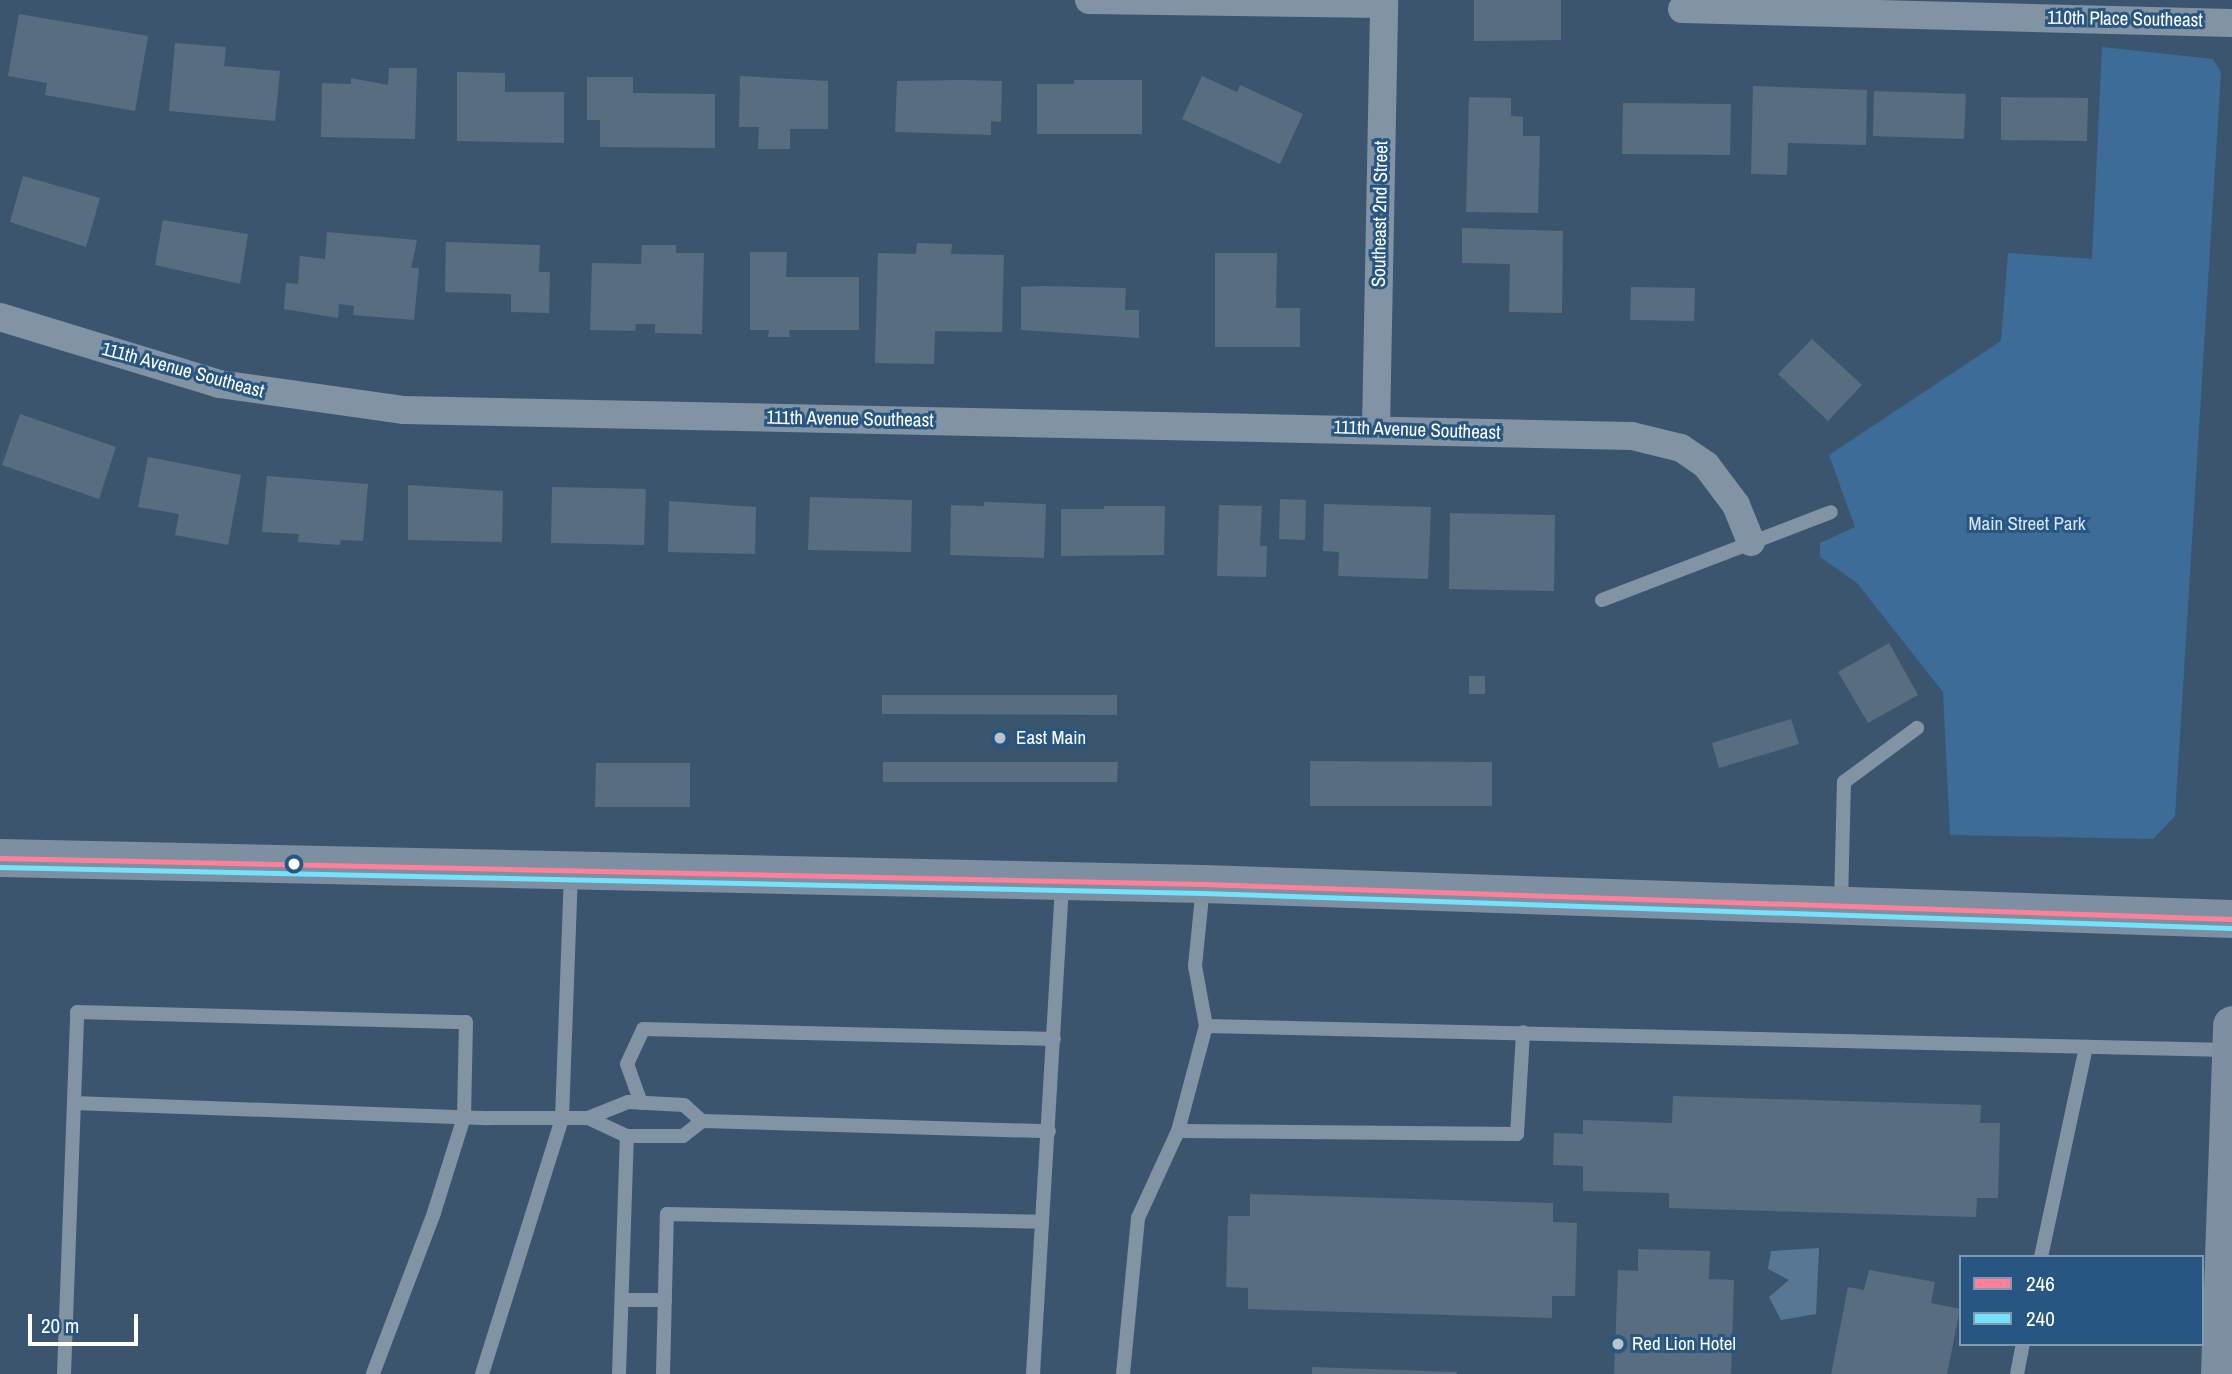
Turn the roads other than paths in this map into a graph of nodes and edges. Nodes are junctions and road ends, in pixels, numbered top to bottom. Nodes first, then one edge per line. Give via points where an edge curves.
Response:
1 (1090, 0) edge
2 (1384, 2) edge
3 (1682, 9) dead end
4 (2109, 10) edge
5 (2232, 23) edge
6 (0, 317) edge
7 (1376, 429) junction
8 (1830, 512) dead end
9 (1751, 542) junction
10 (1602, 600) dead end
11 (1917, 728) dead end
12 (0, 858) edge
13 (571, 871) junction
14 (1062, 881) junction
15 (1203, 884) junction
16 (1841, 908) junction
17 (2232, 919) edge
18 (1206, 1026) junction
19 (1523, 1032) junction
20 (2232, 1037) edge
21 (1054, 1040) junction
22 (2086, 1047) junction
23 (74, 1103) junction
24 (641, 1103) junction
25 (464, 1117) junction
26 (562, 1118) junction
27 (588, 1118) junction
28 (702, 1121) junction
29 (1049, 1131) junction
30 (1178, 1131) junction
31 (627, 1136) junction
32 (1042, 1222) junction
33 (2042, 1255) edge
34 (622, 1300) junction
35 (665, 1300) junction
36 (2023, 1346) edge
37 (64, 1374) edge
38 (373, 1374) edge
39 (482, 1374) edge
40 (619, 1374) edge
41 (663, 1374) edge
42 (1033, 1374) edge
43 (1123, 1374) edge
44 (2017, 1374) edge
45 (2220, 1374) edge

1 - 2 street
2 - 7 street, Southeast 2nd Street
3 - 4 street, 110th Place Southeast
4 - 5 street, 110th Place Southeast
6 - 7 street, 111th Avenue Southeast via 219,384 404,410
7 - 9 street, 111th Avenue Southeast via 1632,436 1681,448 1706,465 1736,505
8 - 9 lane
9 - 10 lane
11 - 16 lane via 1844,782
12 - 13 main road
13 - 14 main road
13 - 26 lane
14 - 15 main road
14 - 21 lane
15 - 16 main road
15 - 18 lane via 1195,966
16 - 17 main road
18 - 19 lane
18 - 30 lane
19 - 22 lane
19 - 30 lane via 1517,1134
20 - 22 lane
20 - 45 main road
21 - 24 lane via 643,1029 627,1064
21 - 29 lane
22 - 33 lane
23 - 25 lane
23 - 25 lane via 77,1012 466,1022
23 - 37 lane
24 - 27 lane via 628,1102
24 - 28 lane via 684,1105
25 - 26 lane
25 - 38 lane via 434,1213
26 - 27 lane
26 - 39 lane
27 - 31 lane
28 - 29 lane
28 - 31 lane via 683,1136
29 - 32 lane
30 - 43 lane via 1138,1218
31 - 34 lane
32 - 35 lane via 667,1214
32 - 42 lane
34 - 35 lane
34 - 40 lane
35 - 41 lane
36 - 44 lane

